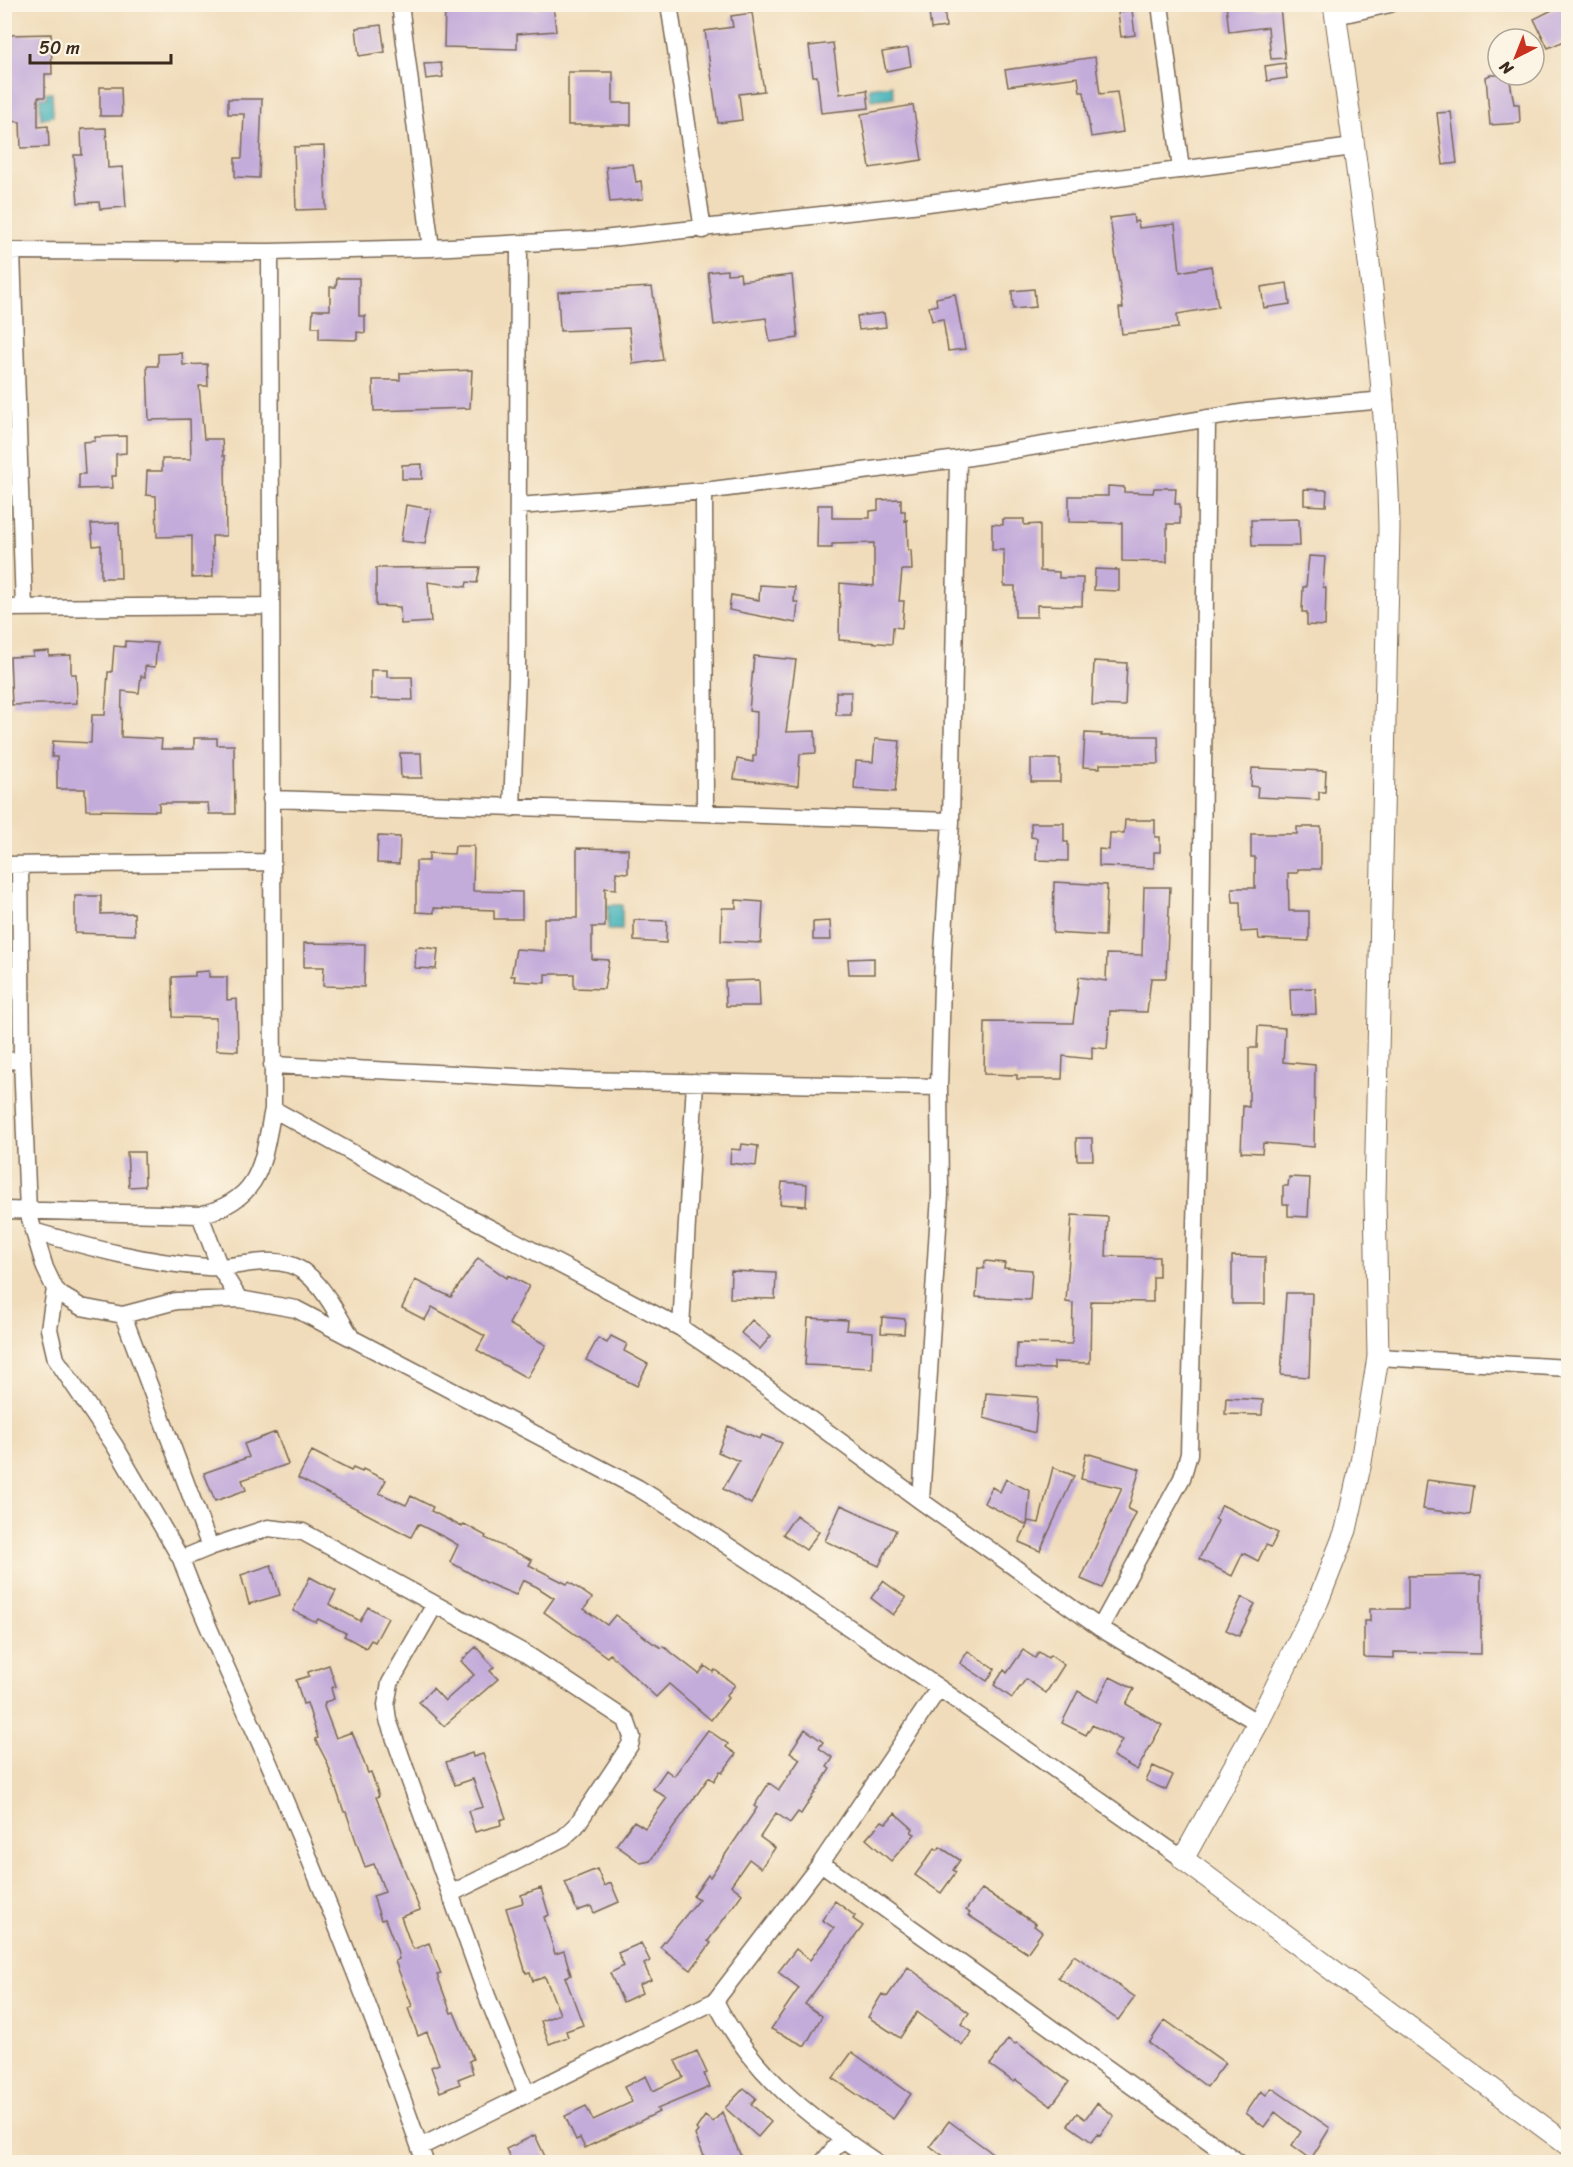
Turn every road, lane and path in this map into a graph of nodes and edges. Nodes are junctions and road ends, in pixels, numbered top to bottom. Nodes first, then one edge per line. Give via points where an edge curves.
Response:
1 (400, 4) edge
2 (669, 4) edge
3 (1160, 4) edge
4 (1390, 4) edge
5 (1335, 10) edge
6 (1353, 147) junction
7 (1181, 170) junction
8 (703, 230) junction
9 (519, 243) junction
10 (431, 248) junction
11 (8, 251) edge
12 (270, 252) junction
13 (1384, 400) junction
14 (1207, 418) junction
15 (958, 459) junction
16 (704, 490) junction
17 (519, 507) junction
18 (271, 606) junction
19 (4, 608) edge
20 (24, 608) junction
21 (271, 799) junction
22 (512, 808) junction
23 (705, 813) junction
24 (951, 821) junction
25 (270, 861) junction
26 (12, 865) edge
27 (22, 1060) junction
28 (4, 1061) edge
29 (272, 1065) junction
30 (695, 1082) junction
31 (939, 1087) junction
32 (273, 1109) junction
33 (4, 1210) edge
34 (27, 1212) junction
35 (200, 1215) junction
36 (33, 1231) junction
37 (220, 1268) junction
38 (55, 1288) junction
39 (239, 1299) junction
40 (123, 1315) junction
41 (681, 1328) junction
42 (350, 1336) junction
43 (1378, 1357) junction
44 (1569, 1368) edge
45 (921, 1501) junction
46 (210, 1547) junction
47 (182, 1560) junction
48 (434, 1606) junction
49 (1100, 1628) junction
50 (939, 1688) junction
51 (1258, 1723) junction
52 (1183, 1859) junction
53 (821, 1863) junction
54 (452, 1893) junction
55 (715, 2001) junction
56 (526, 2092) junction
57 (842, 2139) junction
58 (1569, 2145) edge
59 (422, 2155) edge
60 (823, 2163) edge
61 (876, 2163) edge
62 (1238, 2163) edge

1 - 10 street
2 - 8 street
3 - 7 street
4 - 5 street
5 - 6 street
6 - 7 street
6 - 13 street via 1373,284
7 - 8 street
8 - 9 street
9 - 10 street
9 - 17 street
10 - 12 street
11 - 12 street
11 - 20 street
12 - 18 street
13 - 14 street
13 - 43 street via 1389,528 1375,1197
14 - 15 street
14 - 49 street via 1200,1034 1189,1454 1182,1478
15 - 16 street
15 - 24 street
16 - 17 street
16 - 23 street
17 - 22 street
18 - 20 street
18 - 21 street
19 - 20 street
21 - 22 street
21 - 25 street
22 - 23 street
23 - 24 street
24 - 31 street
25 - 26 street
25 - 29 street
26 - 27 street
27 - 28 street
27 - 34 street
29 - 30 street
29 - 32 street
30 - 31 street
30 - 41 street
31 - 45 street via 940,1195
32 - 35 street via 265,1148 249,1190 230,1204
32 - 41 street
33 - 34 street
34 - 35 street
34 - 36 street
35 - 37 street
36 - 37 street via 113,1255 161,1264
36 - 38 street
37 - 39 street
37 - 42 street via 256,1262 289,1264 309,1276
38 - 40 street via 81,1307
38 - 47 street via 49,1329 56,1359 115,1446
39 - 40 street via 176,1301
39 - 42 street via 296,1309
40 - 46 street
41 - 45 street
42 - 50 street via 645,1492
43 - 44 street
43 - 51 street via 1346,1530 1318,1601
45 - 49 street
46 - 47 street
46 - 48 street via 268,1528 303,1532
47 - 59 street via 212,1639 332,1911
48 - 54 street via 390,1683 386,1705 393,1737
48 - 54 street via 526,1654 618,1713 626,1720 632,1737 576,1826 563,1838
49 - 51 street
50 - 52 street
50 - 53 street
51 - 52 street
52 - 58 street
53 - 55 street
53 - 62 street
54 - 56 street via 487,1996
55 - 56 street
55 - 57 street via 749,2057 765,2075
56 - 59 street
57 - 60 street
57 - 61 street

